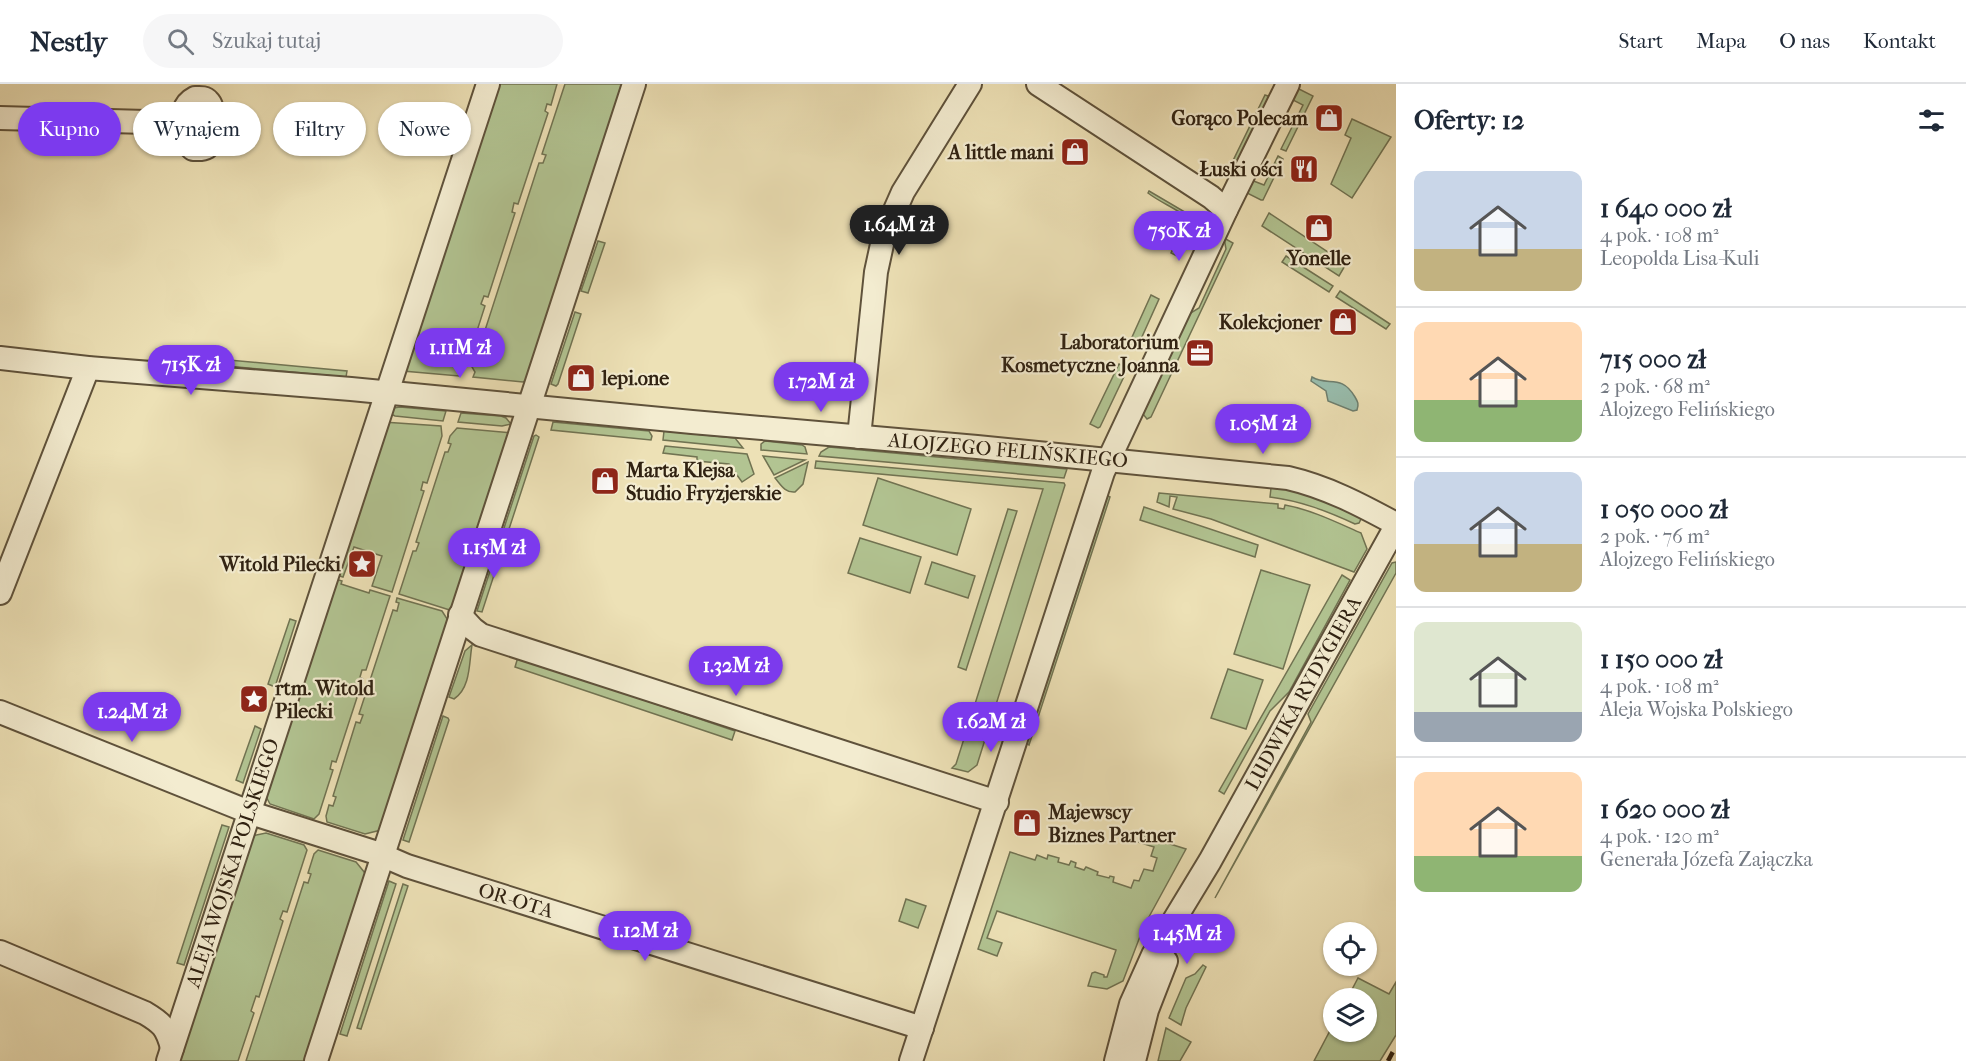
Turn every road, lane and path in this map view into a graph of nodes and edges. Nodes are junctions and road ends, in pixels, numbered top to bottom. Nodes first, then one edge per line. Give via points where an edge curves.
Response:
1 (488, 84) edge
2 (634, 84) edge
3 (970, 84) edge
4 (1038, 84) edge
5 (1288, 84) edge
6 (0, 118) edge
7 (133, 122) edge
8 (1226, 210) junction
9 (0, 358) edge
10 (88, 368) junction
11 (387, 392) junction
12 (529, 406) junction
13 (859, 437) junction
14 (1108, 460) junction
15 (1396, 525) edge
16 (0, 593) edge
17 (460, 615) junction
18 (0, 712) edge
19 (997, 802) junction
20 (249, 812) junction
21 (382, 855) junction
22 (0, 952) edge
23 (1139, 1007) junction
24 (922, 1028) junction
25 (170, 1054) edge
26 (316, 1061) edge
27 (911, 1061) edge
28 (1116, 1061) edge
29 (1134, 1061) edge

1 - 11 street, ALEJA WOJSKA POLSKIEGO
2 - 12 street
3 - 13 street via 909,183 884,235 876,272
4 - 8 street
5 - 8 street
6 - 7 street
8 - 14 street
9 - 10 street, ALOJZEGO FELIŃSKIEGO
10 - 11 street, ALOJZEGO FELIŃSKIEGO
10 - 16 street
11 - 12 street, ALOJZEGO FELIŃSKIEGO
11 - 20 street, ALEJA WOJSKA POLSKIEGO
12 - 13 street, ALOJZEGO FELIŃSKIEGO
12 - 17 street
13 - 14 street, ALOJZEGO FELIŃSKIEGO
14 - 15 street, ALOJZEGO FELIŃSKIEGO via 1313,483
14 - 19 street
15 - 23 street, LUDWIKA RYDYGIERA via 1210,861 1153,955
17 - 19 street via 481,635
17 - 21 street
18 - 20 street, OR-OTA
19 - 24 street
20 - 21 street, OR-OTA
20 - 25 street, ALEJA WOJSKA POLSKIEGO
21 - 24 street, OR-OTA via 406,866
21 - 26 street
22 - 25 street via 145,1013 168,1032
23 - 28 street, LUDWIKA RYDYGIERA
23 - 29 street, LUDWIKA RYDYGIERA
24 - 27 street

